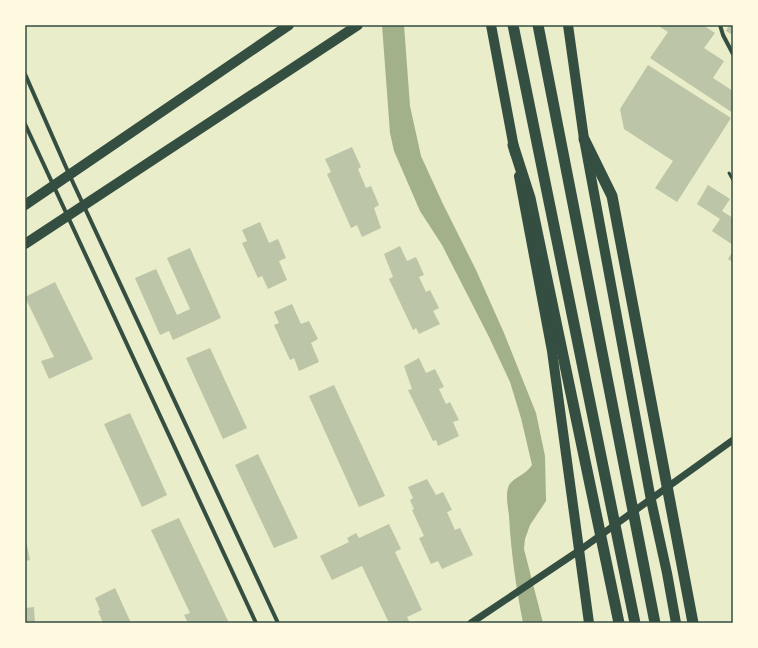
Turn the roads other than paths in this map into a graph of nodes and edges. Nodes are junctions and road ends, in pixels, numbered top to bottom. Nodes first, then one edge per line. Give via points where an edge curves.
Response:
1 (289, 25) edge
2 (358, 25) edge
3 (491, 25) edge
4 (513, 25) edge
5 (538, 25) edge
6 (568, 25) edge
7 (720, 25) edge
8 (733, 54) edge
9 (25, 74) edge
10 (25, 124) edge
11 (584, 139) junction
12 (513, 145) junction
13 (729, 173) dead end
14 (69, 174) junction
15 (733, 180) edge
16 (52, 185) junction
17 (25, 205) edge
18 (83, 205) junction
19 (67, 216) junction
20 (25, 244) edge
21 (733, 440) edge
22 (651, 500) junction
23 (580, 550) junction
24 (256, 623) edge
25 (278, 623) edge
26 (471, 623) edge
27 (589, 623) edge
28 (619, 623) edge
29 (635, 623) edge
30 (655, 623) edge
31 (676, 623) edge
32 (694, 623) edge

1 - 14 main road
2 - 18 main road
3 - 12 main road
4 - 29 highway
5 - 30 highway
6 - 11 main road
7 - 8 street
9 - 14 street
10 - 16 street
11 - 22 main road
11 - 32 highway via 612,196
12 - 23 main road via 552,351
12 - 28 highway via 530,198
13 - 15 lane
14 - 16 main road
14 - 18 street
16 - 17 main road
16 - 19 street
18 - 19 main road
18 - 25 street
19 - 20 main road
19 - 24 street
21 - 22 street
22 - 23 street
22 - 31 main road
23 - 26 street
23 - 27 main road

